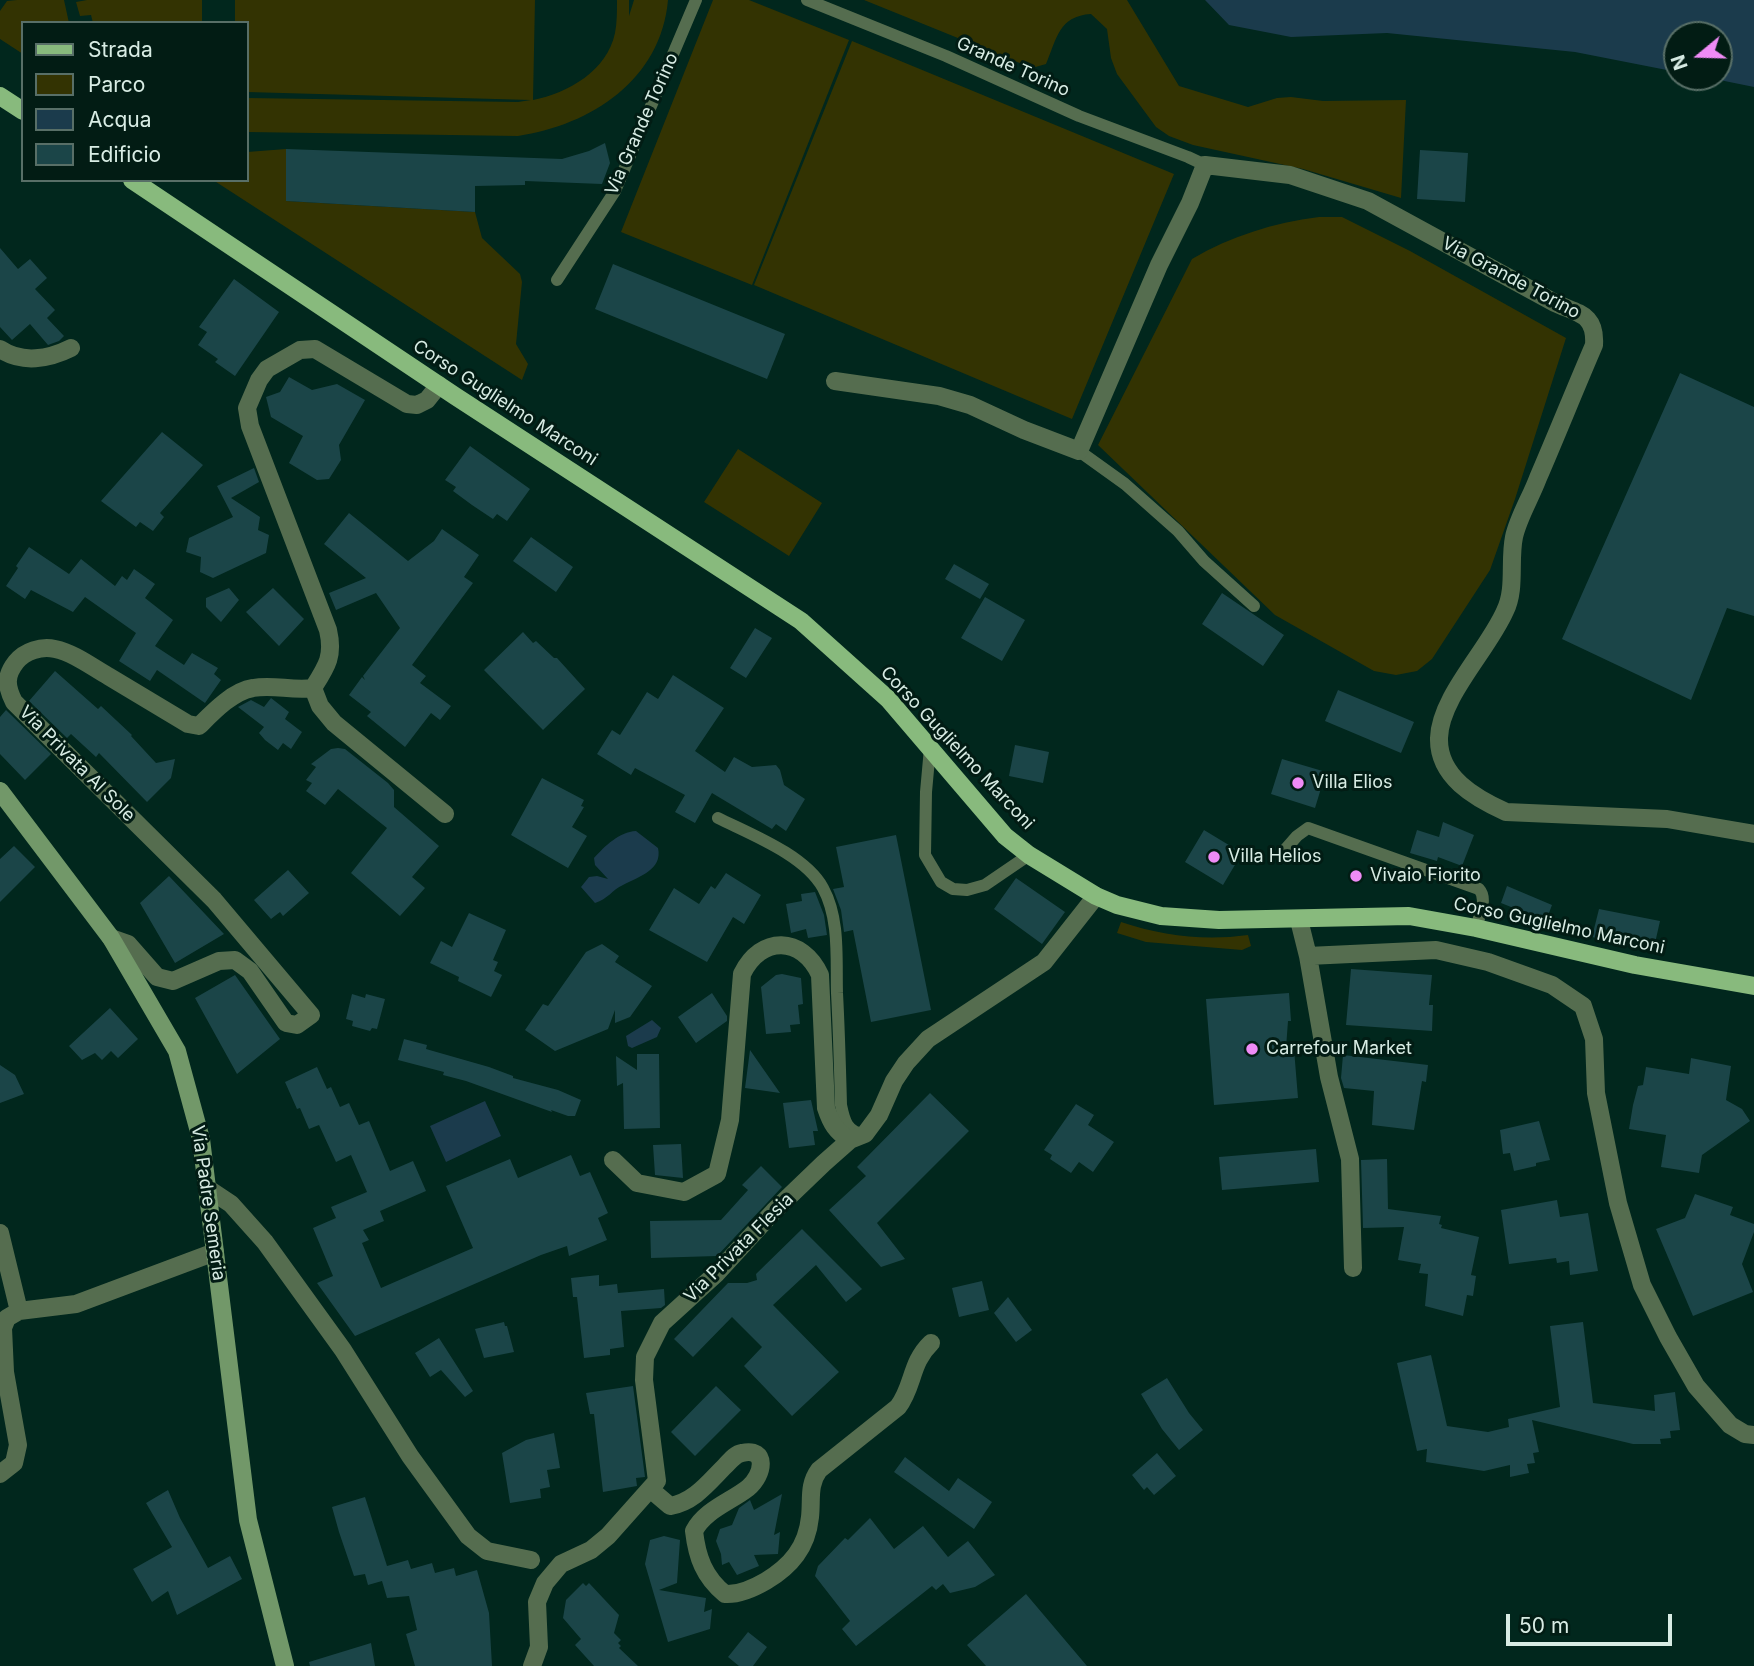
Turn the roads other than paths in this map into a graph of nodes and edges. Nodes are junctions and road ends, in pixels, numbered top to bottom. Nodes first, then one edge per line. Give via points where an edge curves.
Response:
1 (696, 0) edge
2 (807, 0) edge
3 (0, 96) edge
4 (21, 110) edge
5 (1205, 165) junction
6 (135, 182) edge
7 (557, 280) dead end
8 (71, 348) dead end
9 (0, 349) edge
10 (835, 381) dead end
11 (439, 385) junction
12 (1079, 451) junction
13 (1254, 606) dead end
14 (313, 688) junction
15 (930, 748) junction
16 (0, 792) edge
17 (445, 814) dead end
18 (718, 818) dead end
19 (1754, 834) edge
20 (1283, 852) dead end
21 (1029, 855) junction
22 (1097, 896) junction
23 (1299, 920) junction
24 (1476, 928) junction
25 (111, 938) junction
26 (1308, 956) junction
27 (1754, 986) edge
28 (858, 1137) junction
29 (613, 1160) dead end
30 (207, 1188) junction
31 (0, 1233) edge
32 (215, 1252) junction
33 (1353, 1268) dead end
34 (19, 1311) junction
35 (931, 1343) dead end
36 (1754, 1436) edge
37 (0, 1474) edge
38 (650, 1489) junction
39 (530, 1560) dead end
40 (285, 1666) edge
41 (532, 1666) edge

1 - 7 lane, Via Grande Torino via 615,191
2 - 5 lane, Grande Torino
3 - 4 main road
5 - 12 street
5 - 19 street, Via Grande Torino via 1290,175 1367,201 1592,322 1594,345 1514,537 1507,608 1442,718 1439,740 1443,760 1454,779 1482,802 1506,812 1667,819
6 - 11 main road, Corso Guglielmo Marconi
8 - 9 street via 39,359
10 - 12 street via 939,396
11 - 14 street via 426,400 407,404 315,349 300,349 267,369 247,408 332,646
11 - 15 main road, Corso Guglielmo Marconi via 801,621 888,699
12 - 13 lane via 1134,492
14 - 17 street via 334,723
14 - 25 street, Via Privata Al Sole via 240,691 200,726 188,724 56,649 42,648 18,659 8,674 7,688 14,702 214,900 311,1014 298,1025 286,1023 250,971 235,960 219,961 173,981 157,977 128,944
15 - 21 main road, Corso Guglielmo Marconi via 988,818
15 - 21 lane via 925,855 941,882 967,890 985,884
16 - 25 main road, Via Padre Semeria
18 - 28 lane via 759,837 807,869 822,887 835,928 841,1105
20 - 24 lane via 1308,828 1479,889 1483,899
21 - 22 main road, Corso Guglielmo Marconi
22 - 23 main road, Corso Guglielmo Marconi via 1161,916
22 - 28 street, Via Privata Flesia via 1044,962 928,1039 900,1072 878,1115
23 - 24 main road, Corso Guglielmo Marconi via 1409,916
23 - 26 street
24 - 27 main road, Corso Guglielmo Marconi via 1635,965
25 - 30 main road, Via Padre Semeria via 177,1051 201,1139
26 - 33 street via 1329,1077 1350,1159
26 - 36 street via 1436,950 1488,962 1552,985 1583,1006 1594,1039 1595,1093 1618,1203 1642,1286 1696,1387 1730,1425
28 - 29 street via 839,1133 826,1108 820,975 806,954 781,945 757,953 741,974 730,1120 717,1174 684,1192 637,1184
28 - 38 street, Via Privata Flesia via 775,1211 654,1337 645,1357 644,1380 657,1481
30 - 32 main road, Via Padre Semeria
30 - 39 street via 231,1204 265,1242 462,1530 487,1551
31 - 34 street
32 - 34 street via 76,1304
32 - 40 main road, Via Padre Semeria via 248,1520
34 - 37 street via 7,1318 3,1328 5,1372 18,1445 14,1463
35 - 38 street via 915,1364 898,1407 811,1481 810,1517 798,1555 761,1584 725,1594 706,1575 694,1531 702,1519 757,1481 762,1469 756,1455 736,1455 688,1502 670,1506
38 - 41 street via 608,1536 561,1564 545,1583 537,1602 539,1647

